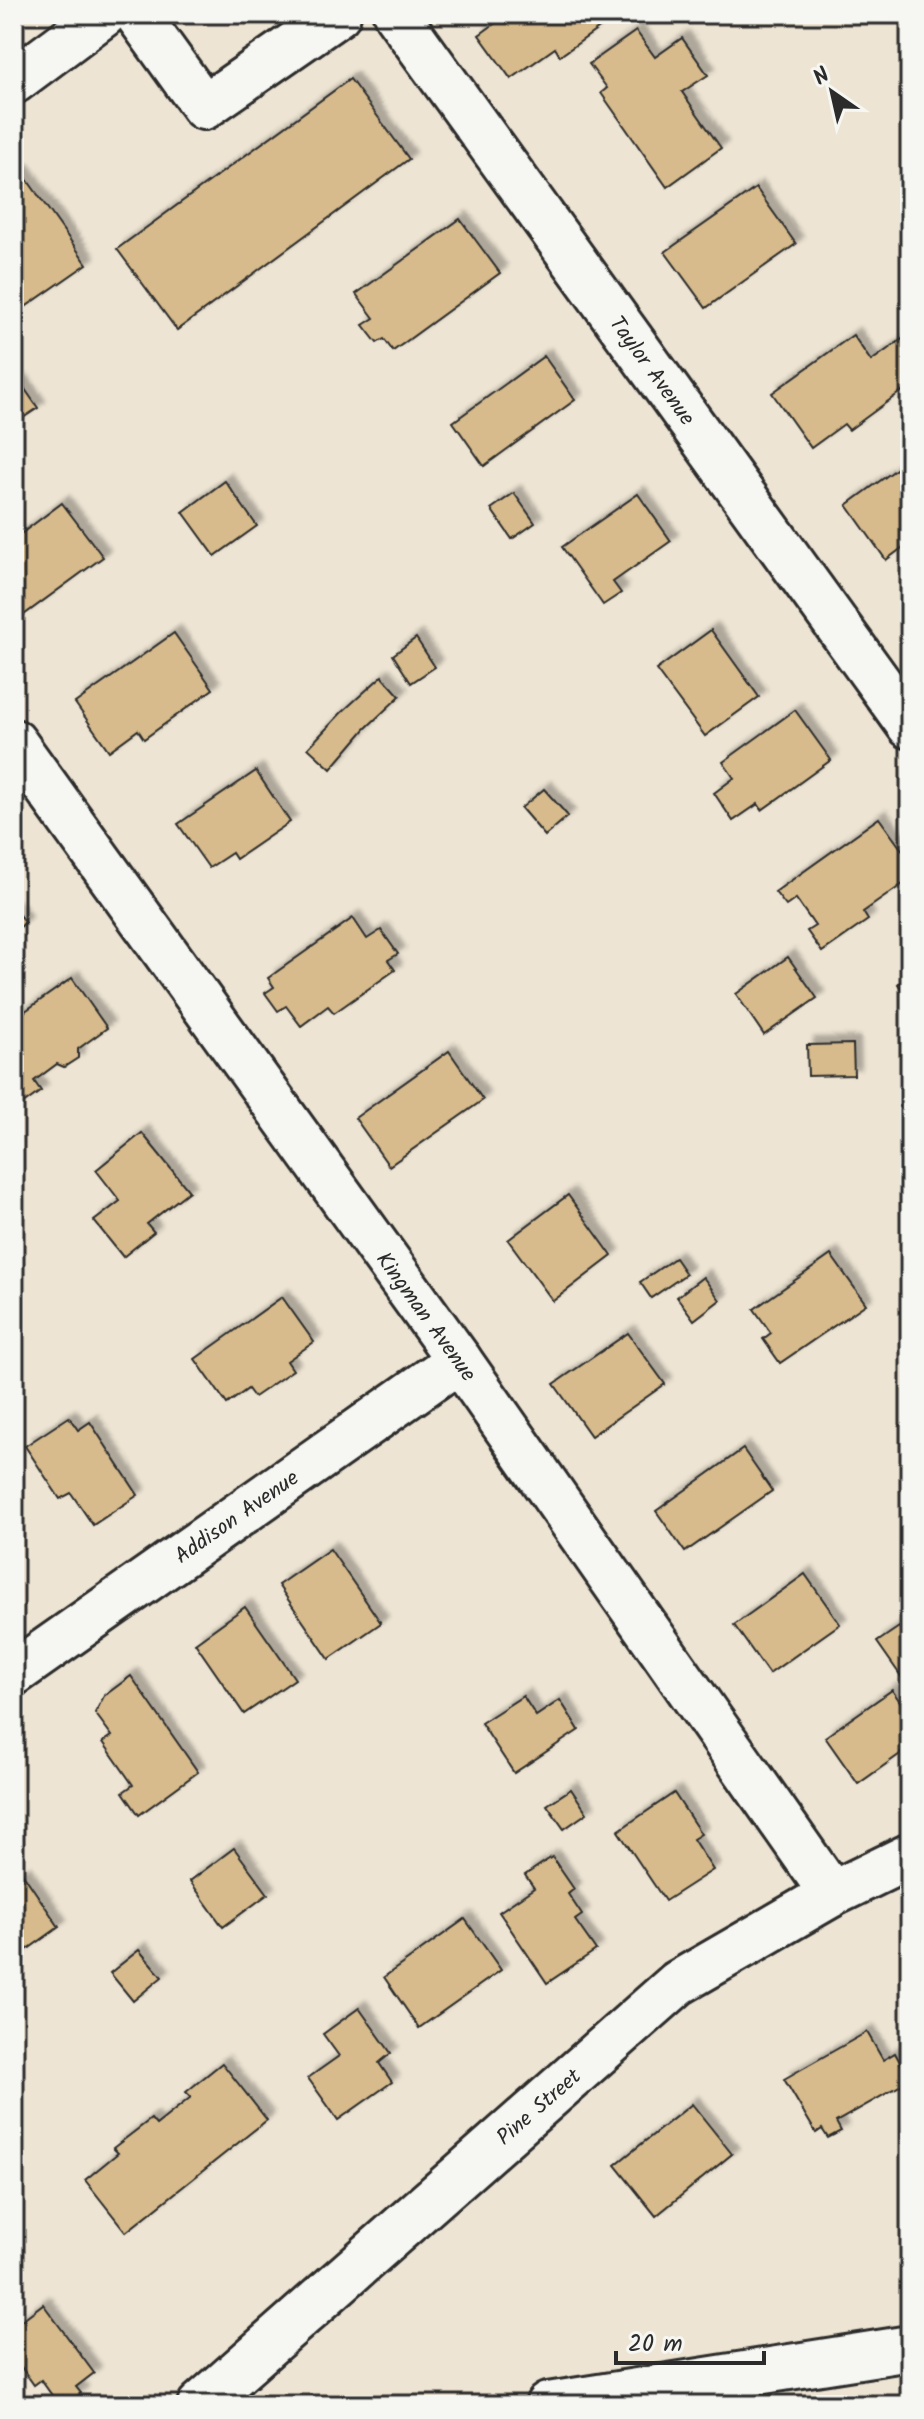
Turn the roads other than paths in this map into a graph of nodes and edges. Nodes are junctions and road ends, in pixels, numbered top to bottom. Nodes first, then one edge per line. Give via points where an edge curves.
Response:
1 (104, 14) edge
2 (137, 14) edge
3 (338, 14) edge
4 (396, 14) edge
5 (14, 81) edge
6 (910, 726) edge
7 (14, 742) edge
8 (459, 1360) junction
9 (14, 1673) edge
10 (910, 1856) edge
11 (832, 1894) junction
12 (910, 2348) edge
13 (200, 2405) edge
14 (548, 2405) edge

1 - 5 street
2 - 3 street via 204,107
4 - 6 street, Taylor Avenue
7 - 8 street, Kingman Avenue
8 - 9 street, Addison Avenue
8 - 11 street, Kingman Avenue
10 - 11 street, Pine Street
11 - 13 street, Pine Street via 678,1983
12 - 14 street

